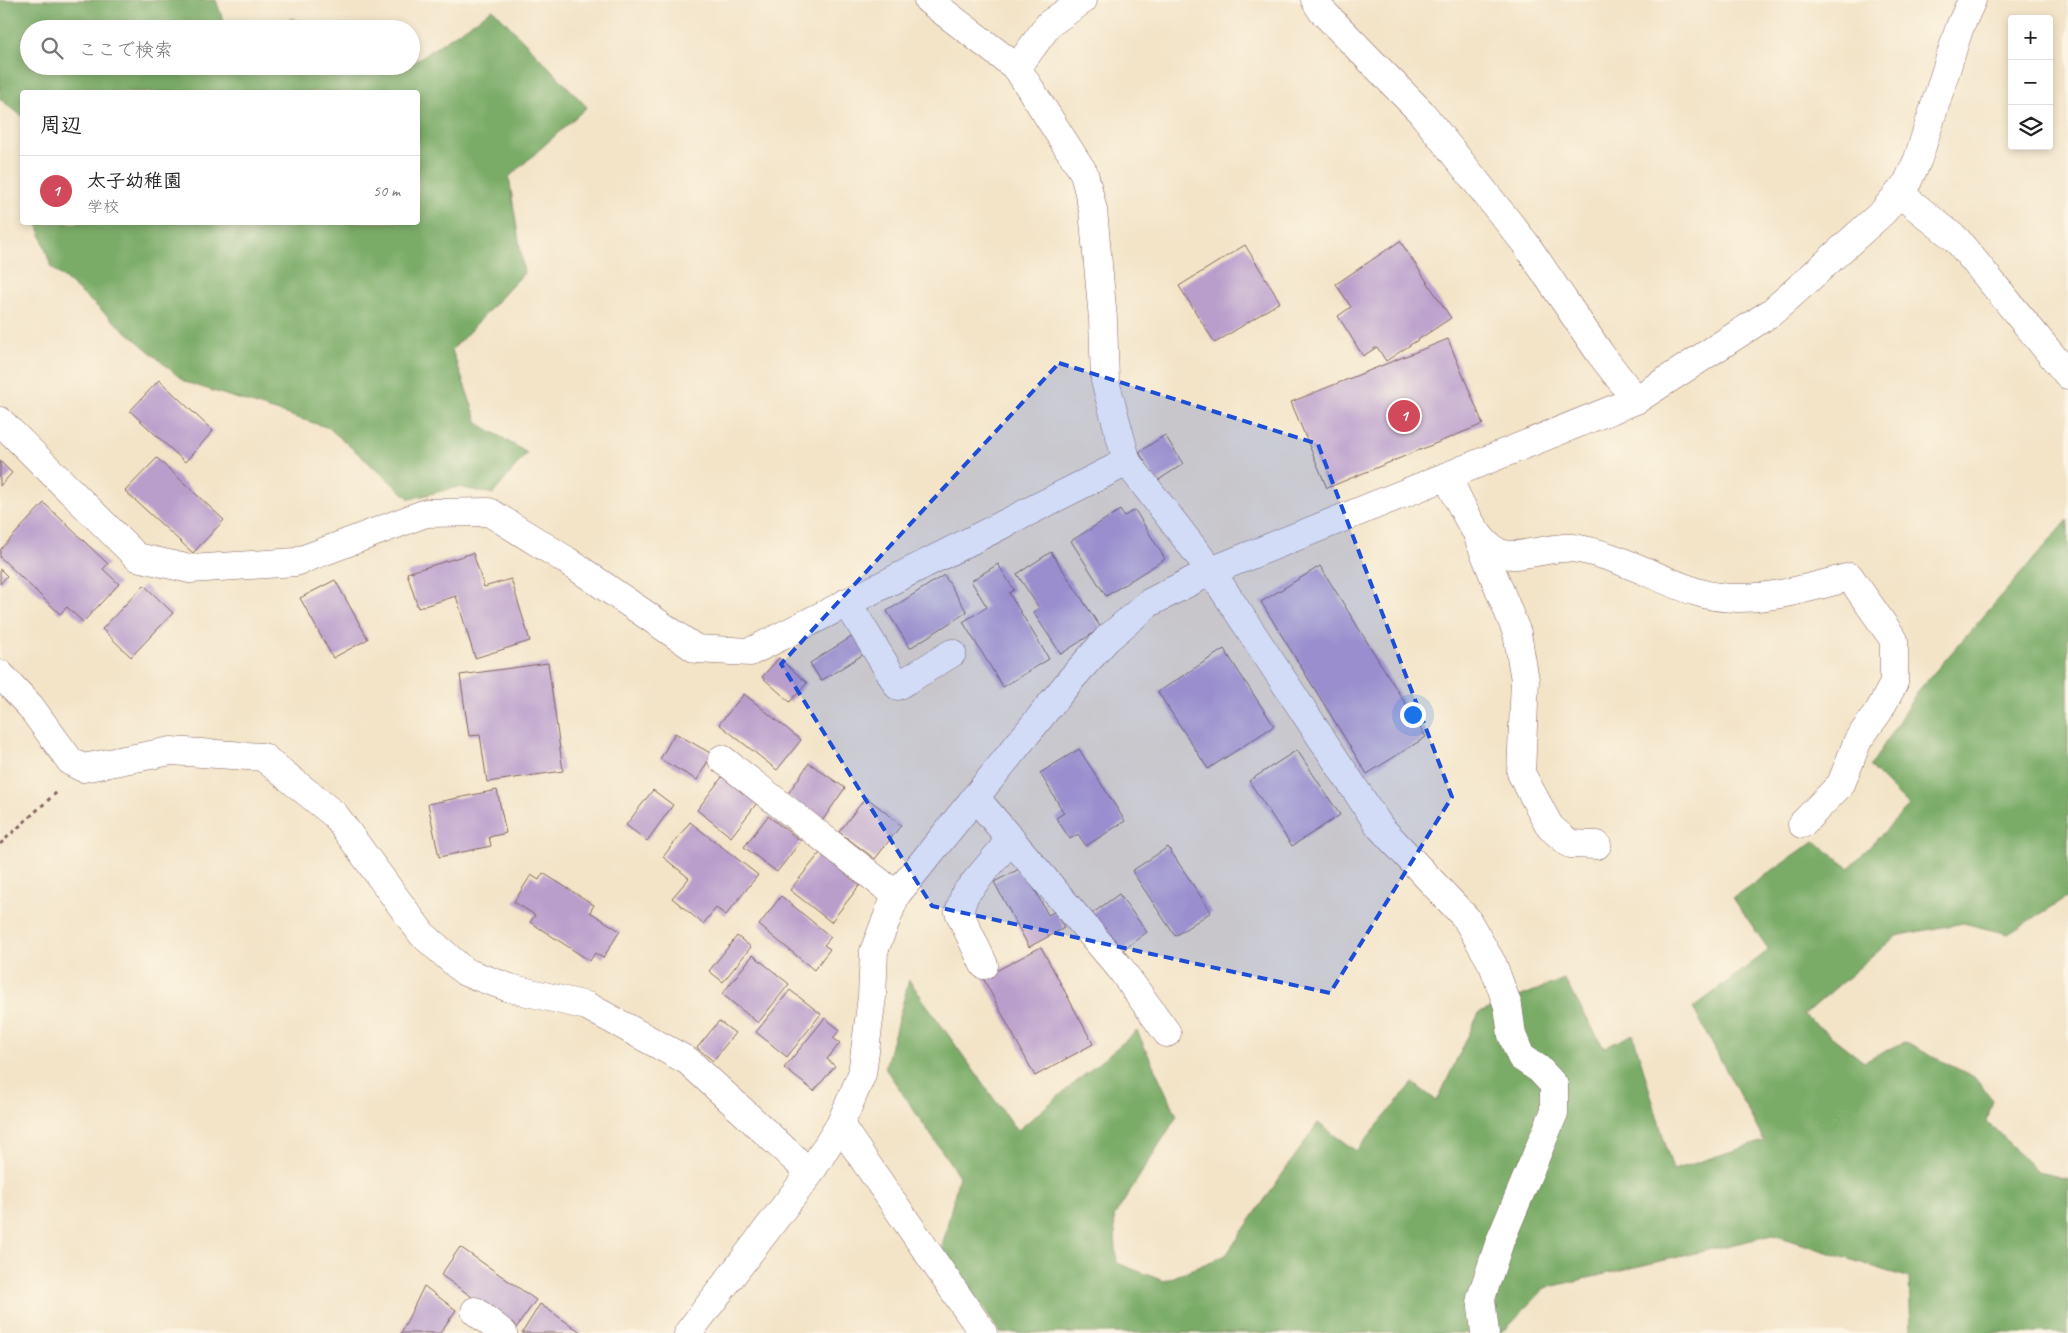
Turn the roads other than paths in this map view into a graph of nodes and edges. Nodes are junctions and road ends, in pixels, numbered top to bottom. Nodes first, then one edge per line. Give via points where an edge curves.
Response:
1 (928, 0) edge
2 (1083, 0) edge
3 (1315, 0) edge
4 (1972, 0) edge
5 (1017, 68) junction
6 (1899, 193) junction
7 (2068, 375) edge
8 (1636, 400) junction
9 (0, 421) edge
10 (1127, 462) junction
11 (1447, 476) junction
12 (1477, 535) junction
13 (1211, 571) junction
14 (847, 602) junction
15 (952, 652) dead end
16 (0, 674) edge
17 (722, 759) dead end
18 (975, 797) junction
19 (1802, 824) dead end
20 (1011, 839) junction
21 (1596, 845) dead end
22 (896, 895) junction
23 (984, 965) dead end
24 (1167, 1033) dead end
25 (840, 1125) junction
26 (810, 1173) junction
27 (474, 1311) dead end
28 (503, 1333) edge
29 (688, 1333) edge
30 (983, 1333) edge
31 (1484, 1333) edge

1 - 5 street
2 - 5 street via 1049,24
3 - 8 street via 1421,112 1526,244 1599,352
4 - 6 street via 1959,29 1918,159
5 - 10 street via 1084,173 1094,220 1105,381
6 - 7 street via 1957,240
6 - 8 street via 1883,212 1772,312
8 - 11 street
9 - 14 street via 136,557 190,569 296,562 426,513 489,512 696,649 750,652
10 - 13 street
10 - 14 street
11 - 12 street
11 - 13 street
12 - 19 street via 1500,553 1571,548 1612,559 1699,593 1744,598 1793,592 1850,577 1894,640 1894,683 1858,740 1841,784
12 - 21 street via 1517,633 1524,680 1521,773 1550,827 1570,844
13 - 18 street via 1150,603 1107,639
13 - 31 street via 1380,828 1466,918 1493,965 1508,1006 1512,1035 1522,1057 1554,1085 1554,1113 1500,1241 1482,1298
14 - 15 street via 898,686
16 - 26 street via 30,706 71,762 83,768 171,751 262,757 335,815 422,934 465,972 510,988 587,1006 688,1061
17 - 22 street
18 - 20 street
18 - 22 street
20 - 23 street via 965,894 959,912
20 - 24 street via 1120,968
22 - 25 street via 874,951 862,1074
25 - 26 street
25 - 30 street
26 - 29 street
27 - 28 street

